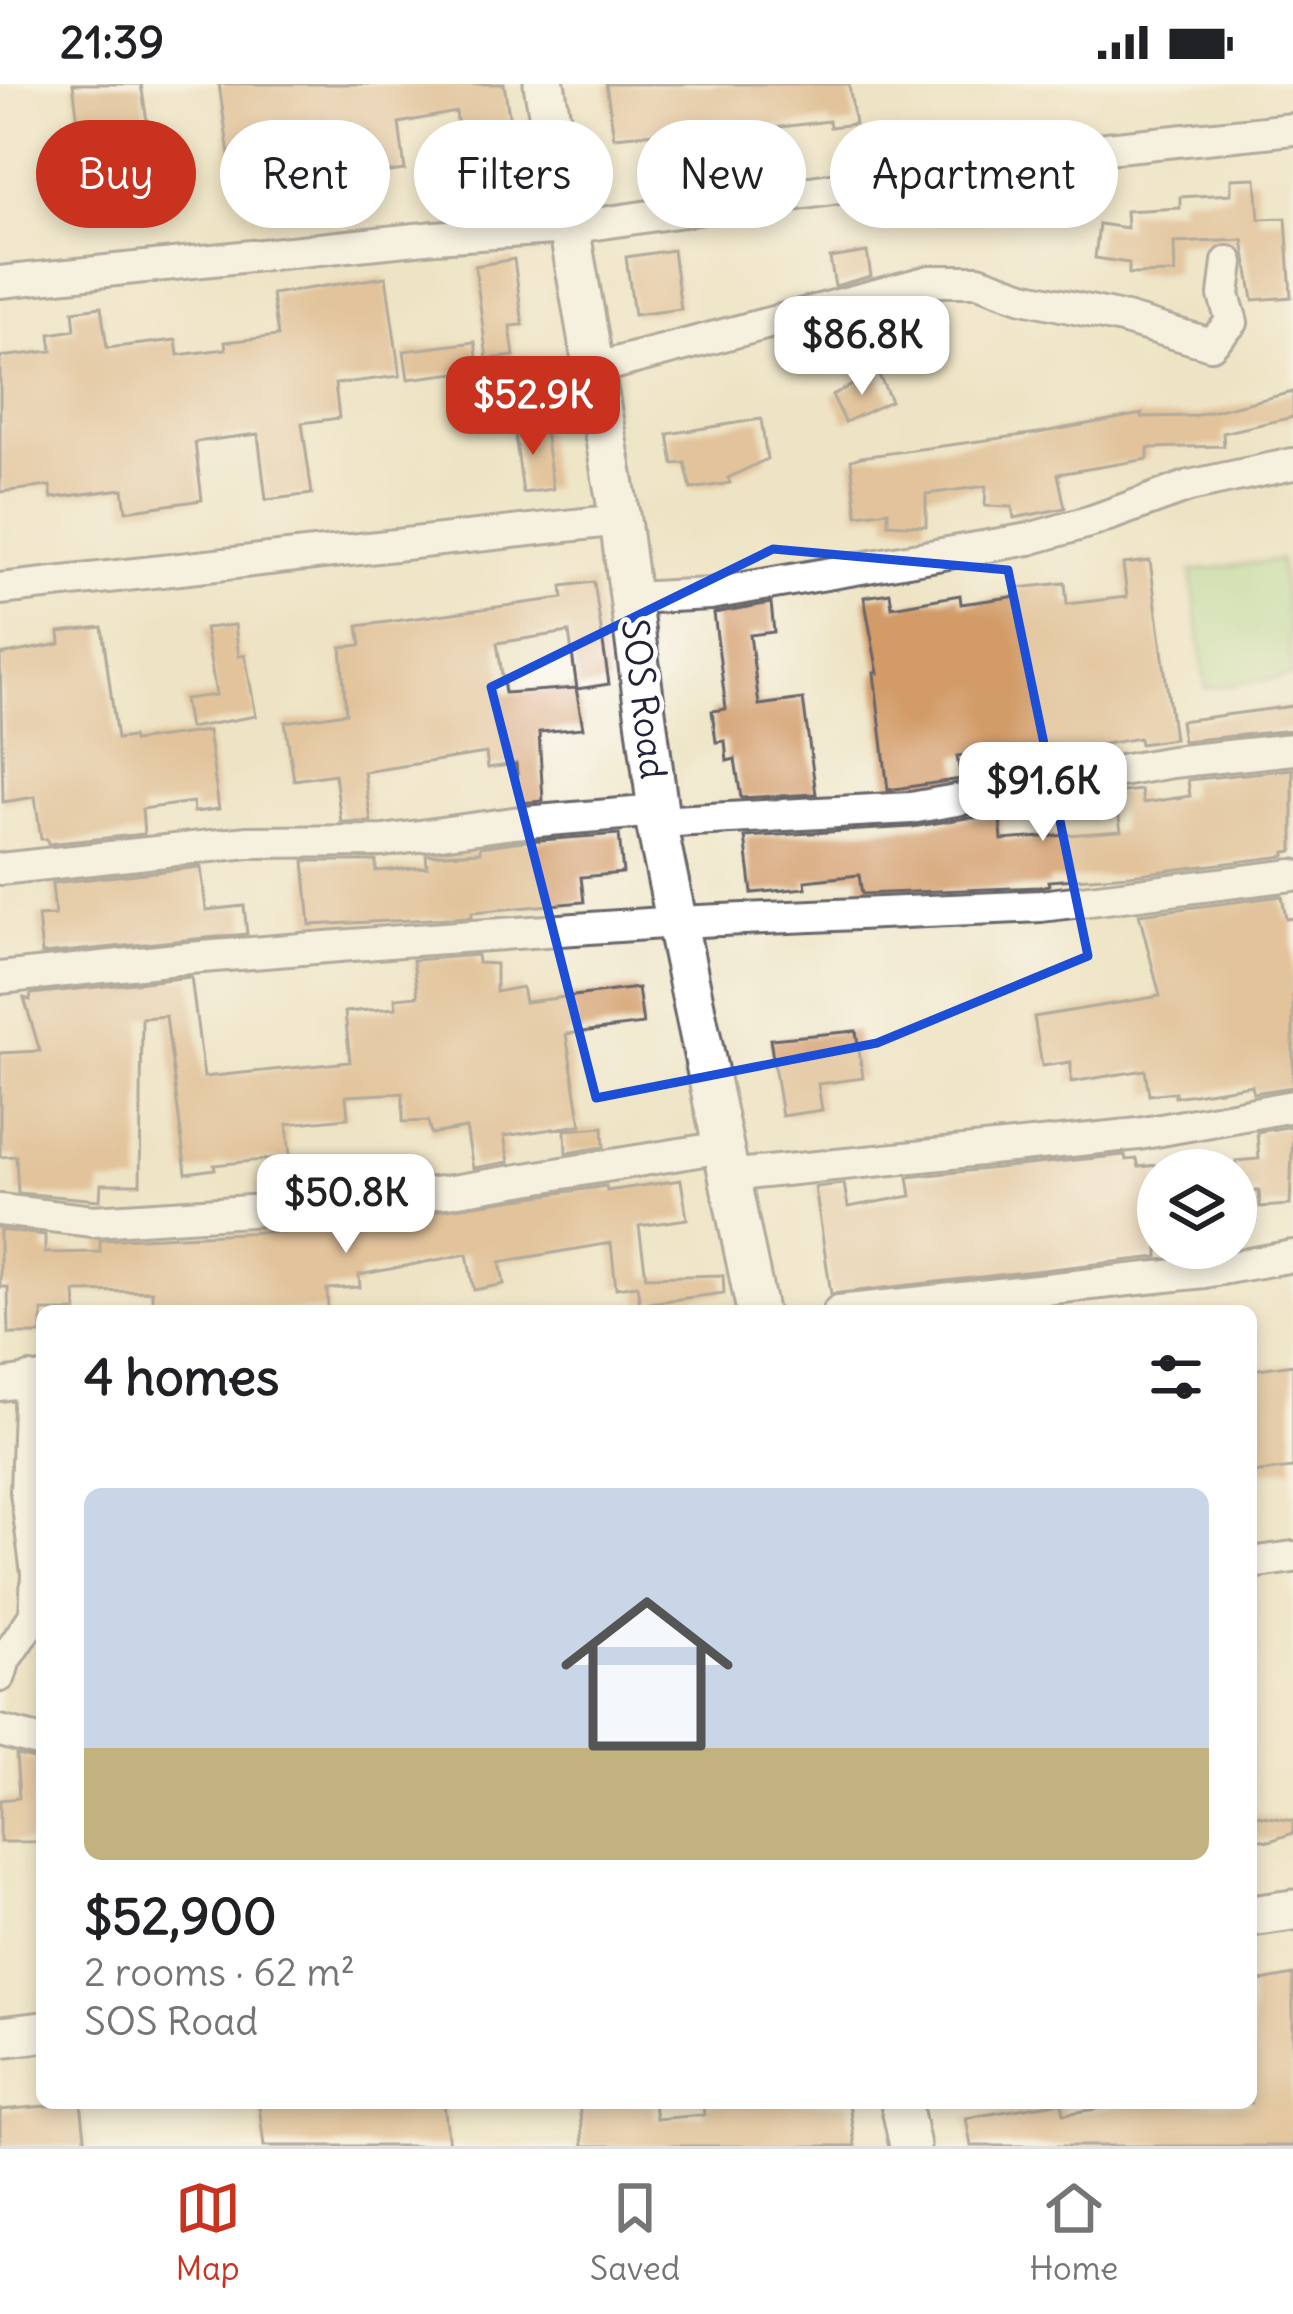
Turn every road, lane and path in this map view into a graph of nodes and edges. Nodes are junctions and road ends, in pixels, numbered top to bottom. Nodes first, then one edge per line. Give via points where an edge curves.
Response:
1 (544, 84) edge
2 (550, 120) edge
3 (1293, 129) edge
4 (613, 221) edge
5 (569, 228) joint
6 (1228, 262) dead end
7 (0, 282) edge
8 (592, 369) junction
9 (1293, 464) edge
10 (620, 520) junction
11 (0, 589) edge
12 (632, 598) junction
13 (1293, 749) edge
14 (657, 817) junction
15 (0, 869) edge
16 (1293, 875) edge
17 (677, 922) junction
18 (0, 978) edge
19 (1293, 1106) edge
20 (725, 1162) junction
21 (0, 1210) edge
22 (1293, 1256) edge
23 (756, 1305) edge
24 (894, 1305) edge
25 (24, 1381) edge
26 (1293, 1556) edge
27 (1257, 1562) edge
28 (36, 1566) edge
29 (36, 1594) edge
30 (0, 1676) edge
31 (0, 1731) edge
32 (36, 1740) edge
33 (1293, 1910) edge
34 (1257, 1915) edge
35 (36, 2033) edge
36 (0, 2036) edge
37 (902, 2109) edge
38 (910, 2146) edge

1 - 2 street, SOS Road
3 - 4 street via 1107,148
5 - 7 street
5 - 8 street, SOS Road
6 - 8 street via 1224,296 1232,322 1211,344 978,280 930,281
8 - 10 street, SOS Road
9 - 12 street via 1209,481 1029,538 710,594
10 - 11 street
10 - 12 street, SOS Road
12 - 14 street, SOS Road
13 - 14 street via 911,808
14 - 15 street via 513,823 383,841 248,842
14 - 17 street, SOS Road
16 - 17 street via 1041,906
17 - 18 street
17 - 20 street, SOS Road
19 - 20 street via 1139,1134
20 - 21 street via 312,1207 94,1221
20 - 23 street, SOS Road
22 - 24 street
25 - 28 street
26 - 27 street
29 - 30 street via 35,1615
31 - 32 street
33 - 34 street
35 - 36 street
37 - 38 street

